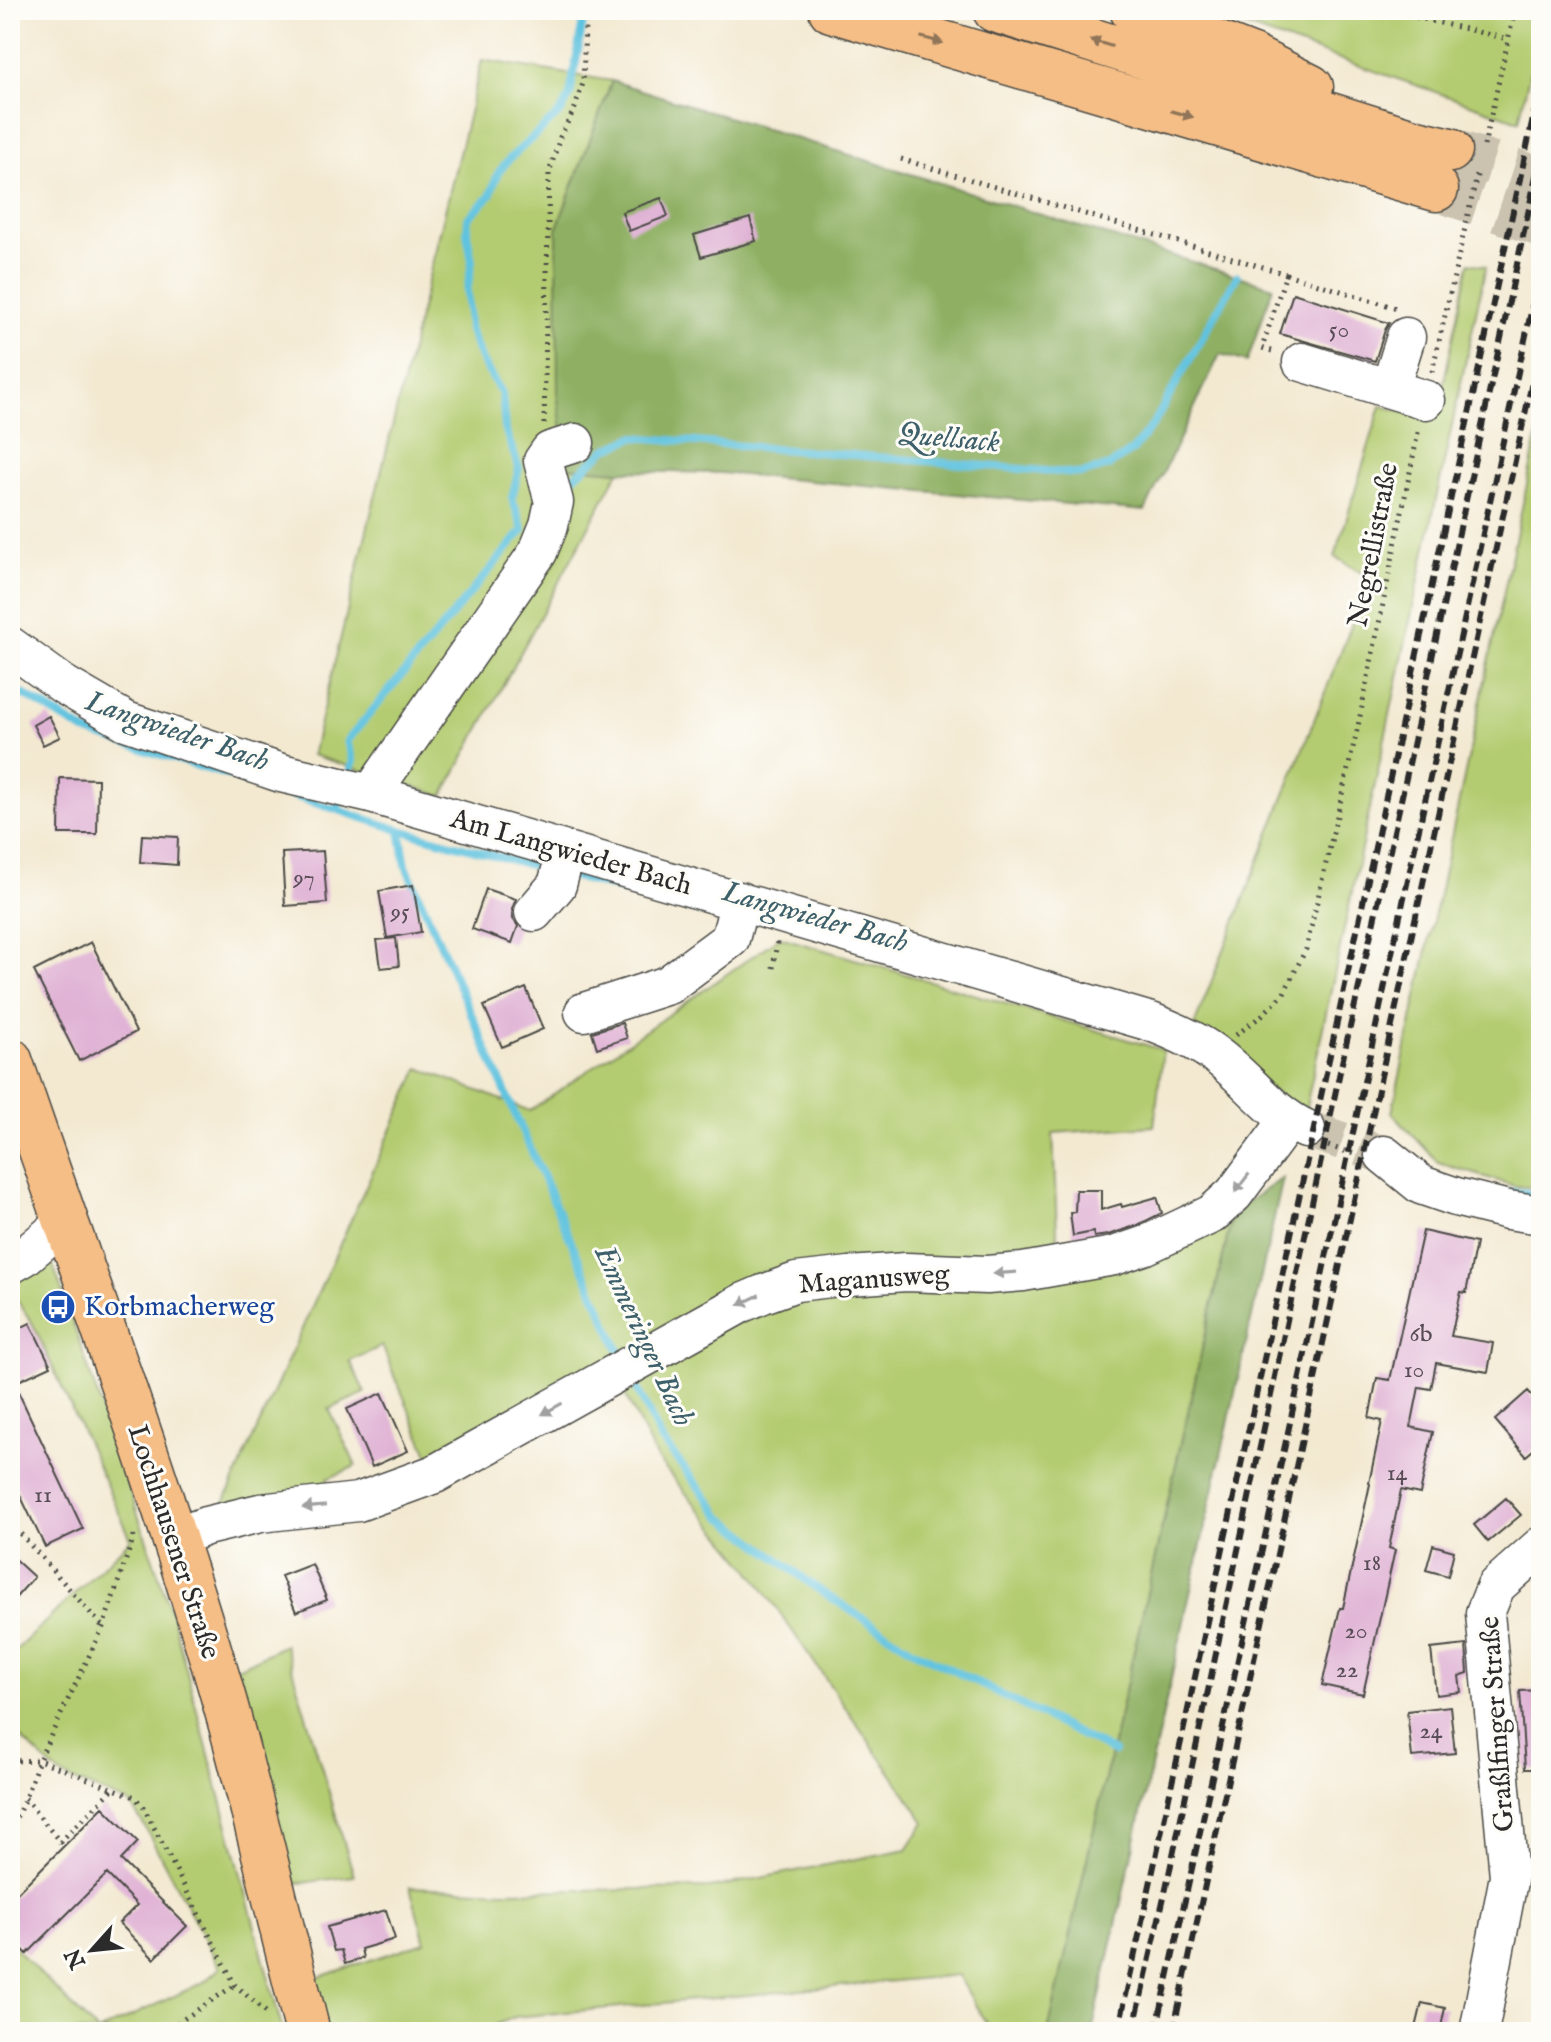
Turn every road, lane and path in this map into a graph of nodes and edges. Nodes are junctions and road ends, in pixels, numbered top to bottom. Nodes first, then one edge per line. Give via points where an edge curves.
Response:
1 (592, 10) edge
2 (831, 10) edge
3 (995, 10) edge
4 (1132, 10) edge
5 (1385, 10) edge
6 (1515, 10) edge
7 (1508, 39) junction
8 (901, 159) dead end
9 (1434, 160) junction
10 (1286, 274) junction
11 (1406, 337) joint
12 (1302, 362) joint
13 (1390, 388) junction
14 (1426, 400) junction
15 (559, 452) joint
16 (10, 646) edge
17 (353, 790) junction
18 (562, 865) junction
19 (534, 912) dead end
20 (736, 916) junction
21 (776, 949) dead end
22 (773, 968) dead end
23 (584, 1012) dead end
24 (1213, 1053) junction
25 (10, 1060) edge
26 (1303, 1131) junction
27 (1377, 1157) joint
28 (1541, 1215) edge
29 (65, 1222) junction
30 (10, 1265) edge
31 (10, 1522) edge
32 (157, 1529) junction
33 (1541, 1546) edge
34 (103, 1627) junction
35 (39, 1760) junction
36 (10, 1761) edge
37 (114, 1788) junction
38 (25, 1798) junction
39 (10, 1832) edge
40 (1525, 1874) edge
41 (235, 1985) junction
42 (307, 2029) edge
43 (164, 2032) edge
44 (1479, 2032) edge

1 - 15 path via 585,25 583,83 549,173
2 -> 9 main road
9 -> 3 main road
4 - 9 main road via 1250,56
5 - 7 path
6 - 7 path, Negrellistraße
7 - 14 path, Negrellistraße
8 - 10 path
10 - 11 path via 1401,310
10 - 12 path via 1262,348
11 - 13 street
12 - 13 street
13 - 14 street
14 - 24 path, Negrellistraße via 1306,949 1283,995
15 - 17 street via 554,502 538,552
16 - 17 street, Am Langwieder Bach via 126,721 281,773
17 - 18 street, Am Langwieder Bach
18 - 19 street via 557,885
18 - 20 street, Am Langwieder Bach
20 - 23 street via 730,939 668,985
20 - 24 street, Am Langwieder Bach via 780,915 1151,1022
21 - 22 path
24 - 26 street, Am Langwieder Bach
25 - 29 main road, Lochhausener Straße
26 - 27 path
26 -> 32 street, Maganusweg via 1212,1214 1146,1245 1023,1272 906,1272 796,1282 742,1303 435,1474 358,1502
27 - 28 street via 1421,1185
29 - 30 street
29 - 32 main road, Lochhausener Straße
31 - 34 path
32 - 34 path
32 - 42 main road, Lochhausener Straße via 220,1687
33 - 40 street, Graßlfinger Straße via 1496,1586 1485,1613
34 - 35 path
35 - 36 path
35 - 37 path
35 - 38 path
37 - 38 path via 60,1842
37 - 41 path via 135,1797 144,1808
38 - 39 path
40 - 44 street, Graßlfinger Straße
41 - 42 path via 287,2031
41 - 43 path

